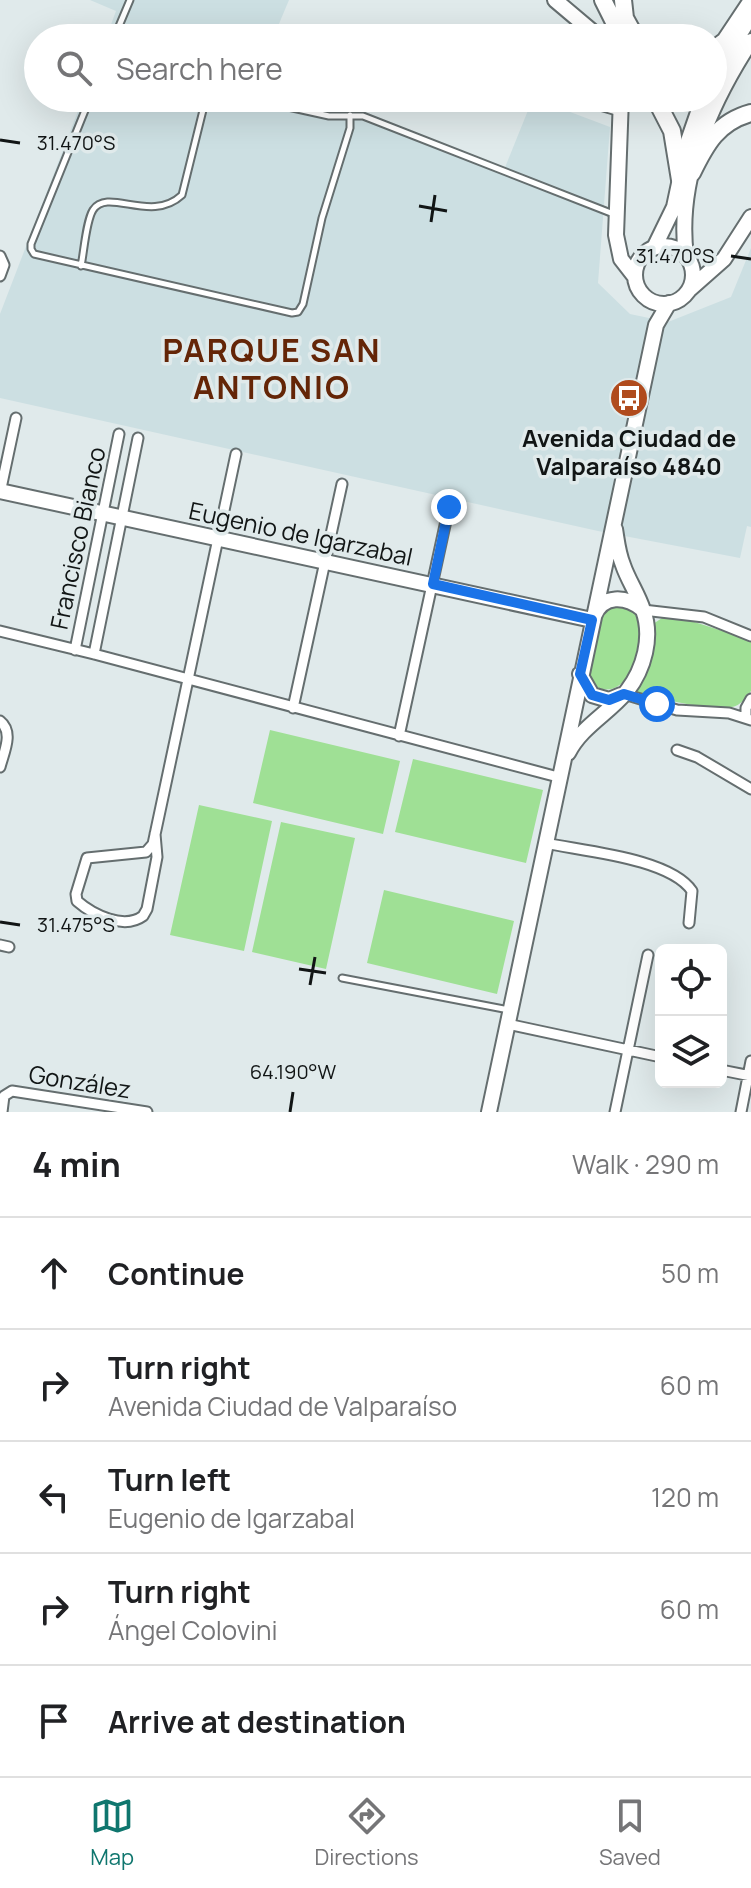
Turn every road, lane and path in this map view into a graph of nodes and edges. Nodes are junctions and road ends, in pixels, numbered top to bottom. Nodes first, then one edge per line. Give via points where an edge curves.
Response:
1 (130, 0) edge
2 (555, 0) edge
3 (603, 0) edge
4 (623, 0) edge
5 (751, 2) edge
6 (751, 16) edge
7 (120, 24) edge
8 (583, 24) edge
9 (615, 24) edge
10 (628, 24) edge
11 (727, 37) edge
12 (751, 41) edge
13 (727, 55) edge
14 (727, 81) edge
15 (85, 112) edge
16 (203, 112) edge
17 (304, 112) edge
18 (621, 112) edge
19 (662, 112) edge
20 (698, 112) edge
21 (711, 112) edge
22 (751, 113) edge
23 (350, 115) junction
24 (686, 176) junction
25 (617, 215) junction
26 (751, 217) edge
27 (617, 245) junction
28 (650, 250) junction
29 (2, 258) edge
30 (688, 260) junction
31 (81, 266) junction
32 (710, 270) junction
33 (0, 276) edge
34 (635, 277) junction
35 (689, 289) junction
36 (649, 299) junction
37 (669, 303) junction
38 (656, 325) junction
39 (16, 418) dead end
40 (119, 434) dead end
41 (138, 438) dead end
42 (236, 454) dead end
43 (342, 484) dead end
44 (0, 492) edge
45 (449, 507) dead end
46 (103, 513) junction
47 (122, 517) junction
48 (613, 523) junction
49 (218, 537) junction
50 (326, 562) junction
51 (433, 584) junction
52 (643, 610) junction
53 (592, 620) junction
54 (0, 631) edge
55 (751, 636) edge
56 (75, 650) junction
57 (94, 654) junction
58 (580, 674) junction
59 (188, 680) junction
60 (624, 694) junction
61 (751, 699) edge
62 (293, 708) junction
63 (749, 719) edge
64 (2, 723) edge
65 (399, 736) junction
66 (677, 750) dead end
67 (0, 767) edge
68 (559, 772) junction
69 (751, 789) edge
70 (155, 834) junction
71 (545, 843) junction
72 (689, 923) dead end
73 (648, 955) dead end
74 (342, 978) dead end
75 (508, 1017) junction
76 (628, 1050) junction
77 (655, 1056) edge
78 (751, 1061) edge
79 (727, 1071) edge
80 (750, 1076) edge
81 (91, 1108) edge
82 (2, 1112) edge
83 (147, 1112) edge
84 (489, 1112) edge
85 (615, 1112) edge
86 (741, 1112) edge

1 - 7 lane
2 - 8 main road
3 - 9 highway
4 - 10 highway
5 - 11 highway
6 - 13 main road
12 - 14 main road
15 - 31 lane via 31,249 39,257
16 - 31 lane via 182,195 159,208 99,204 91,213
17 - 23 lane
18 - 25 main road
19 - 24 highway
20 - 24 main road via 688,141
21 - 24 main road
22 - 24 highway via 717,130
23 - 25 lane
23 - 31 lane via 298,312
24 - 28 main road via 671,216
24 - 30 main road
25 - 27 main road
26 - 32 main road via 724,259
27 - 28 main road
27 - 34 main road
28 - 30 main road via 672,247
28 - 34 main road via 640,259
29 - 33 street
30 - 32 main road
30 - 35 main road via 693,272
32 - 35 main road
34 - 36 main road
35 - 37 main road
36 - 37 main road
36 - 38 main road
37 - 38 main road
38 - 48 main road
39 - 44 street
40 - 46 street, Francisco Bianco
41 - 47 street
42 - 49 street
43 - 50 street
44 - 46 main road, Eugenio de Igarzabal
45 - 51 street
46 - 47 main road, Eugenio de Igarzabal
46 - 56 street, Francisco Bianco
47 - 49 main road, Eugenio de Igarzabal
47 - 57 street
48 - 52 main road via 623,565
48 - 53 main road
49 - 50 main road, Eugenio de Igarzabal
49 - 59 street
50 - 51 main road, Eugenio de Igarzabal
50 - 62 street
51 - 53 main road, Eugenio de Igarzabal
51 - 65 street
52 - 53 main road via 629,599 615,599 597,609
52 - 55 street via 704,617
52 - 60 main road via 645,653
53 - 58 main road
54 - 56 street
56 - 57 street
57 - 59 street
58 - 60 main road via 592,695 609,700
58 - 68 main road
59 - 62 street
59 - 70 street
60 - 63 street via 677,710
60 - 68 main road via 583,730
61 - 63 street via 746,708
62 - 65 street
64 - 67 street via 8,733
65 - 68 street
66 - 69 street
68 - 71 main road
70 - 70 street via 157,857 143,916 128,923 117,921 77,901 87,858 146,852
71 - 72 street via 645,863 681,880 692,891
71 - 75 main road
73 - 76 street
74 - 75 lane
75 - 76 street
75 - 84 main road
76 - 77 street
76 - 85 street
78 - 80 street
79 - 80 street
80 - 86 street
81 - 82 street, González via 12,1091 6,1093
81 - 83 street, González

